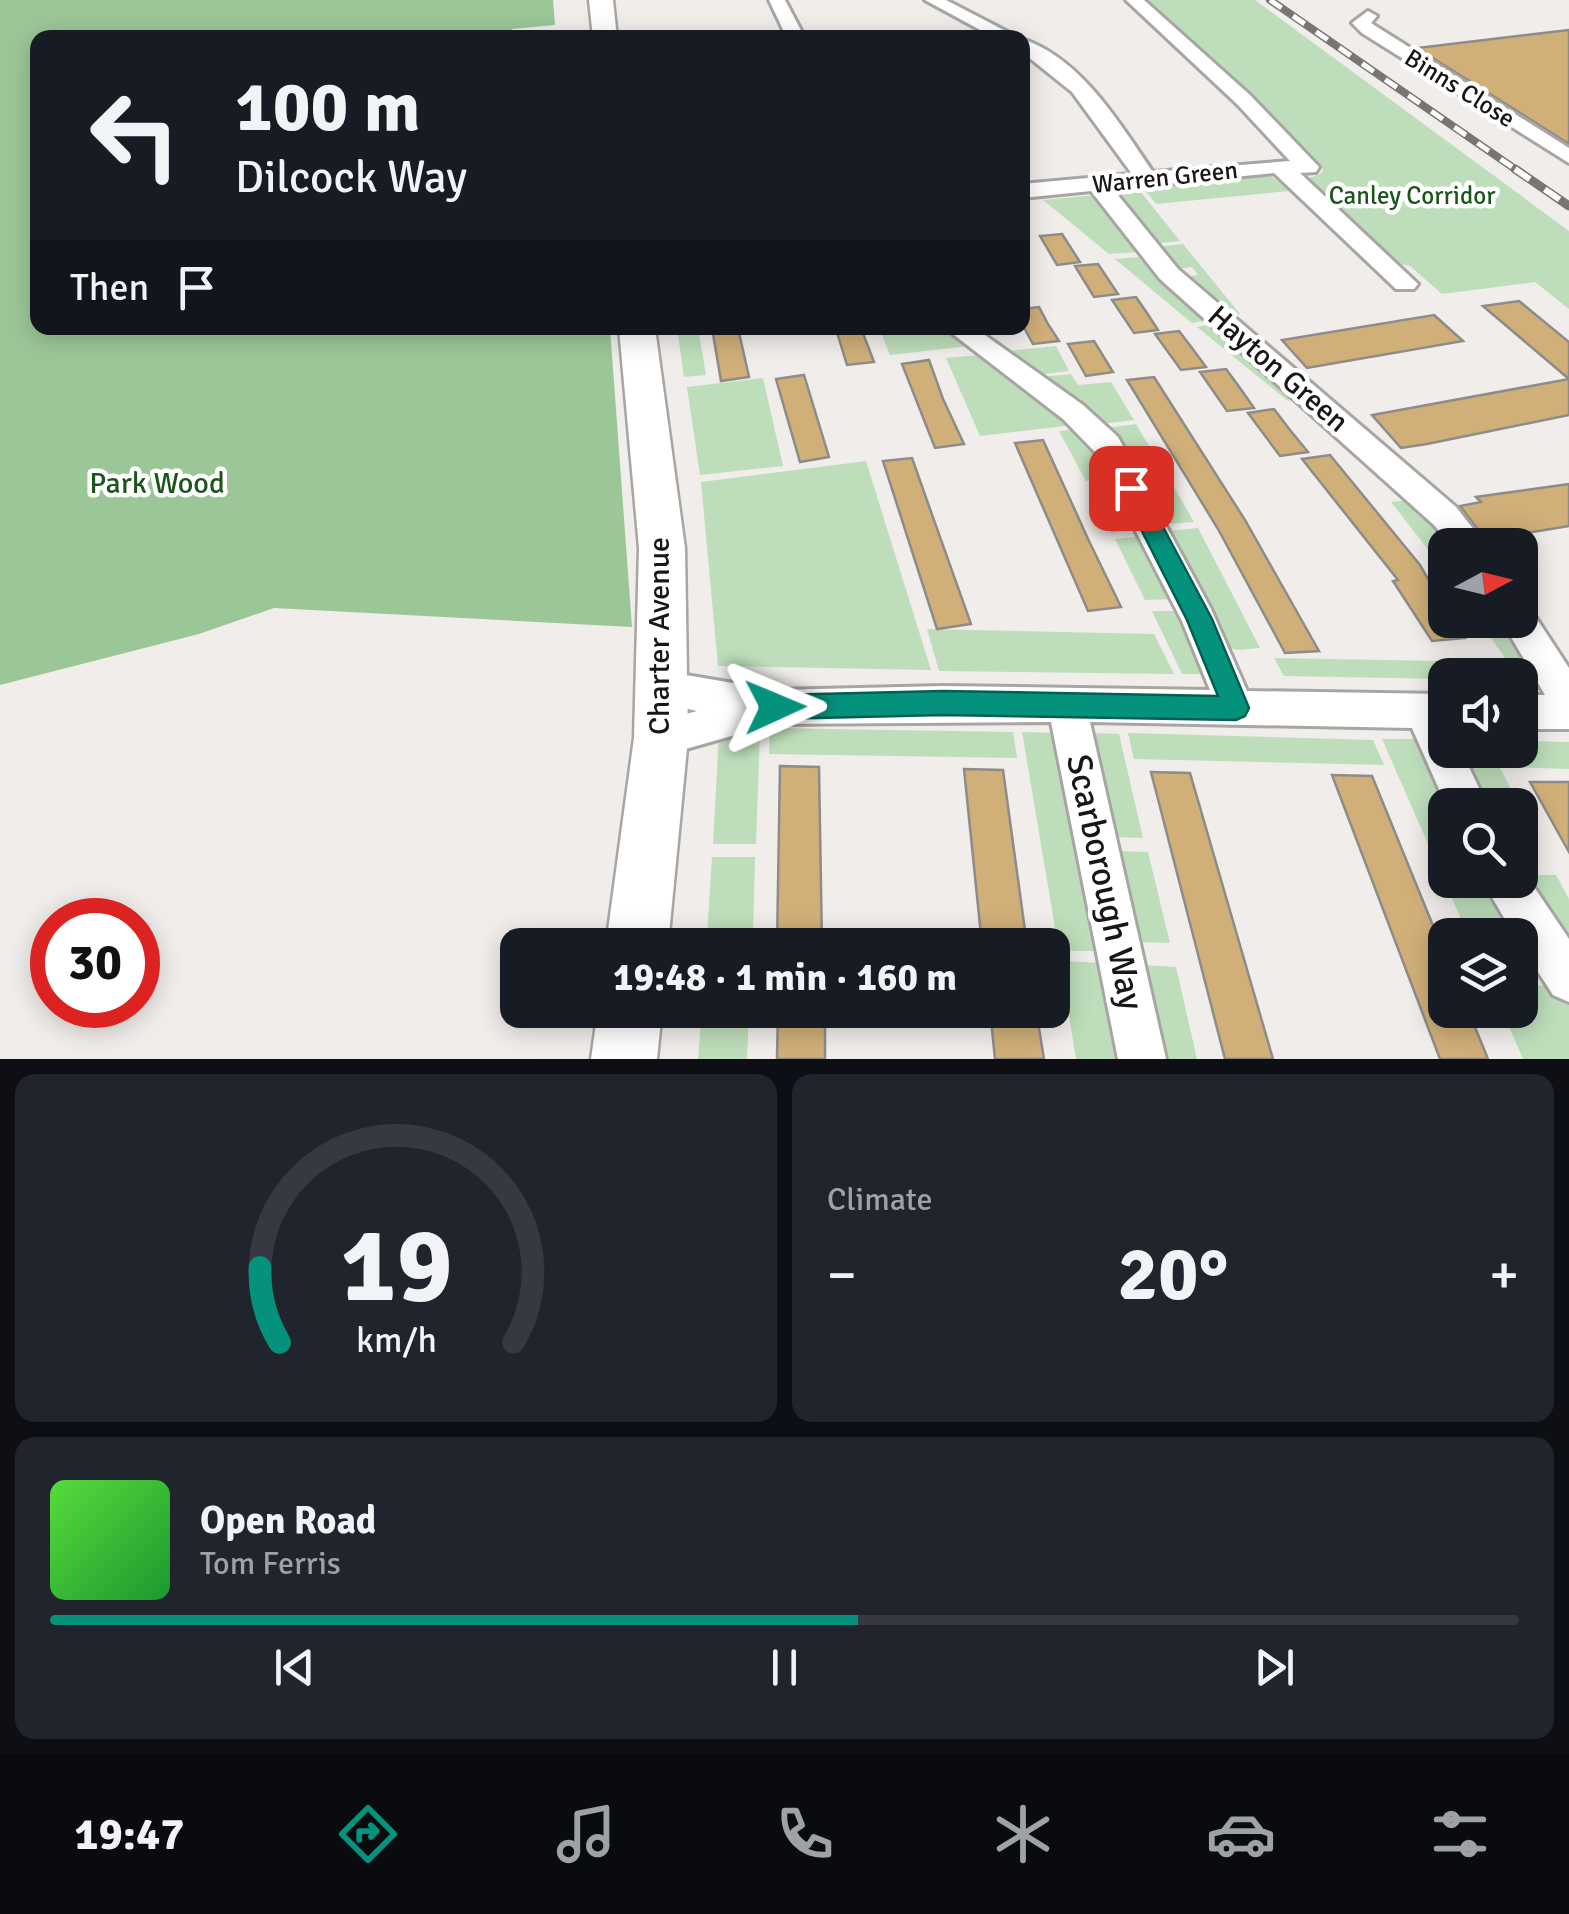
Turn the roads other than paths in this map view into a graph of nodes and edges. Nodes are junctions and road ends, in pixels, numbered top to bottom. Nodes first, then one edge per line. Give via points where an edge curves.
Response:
1 (600, 0) edge
2 (776, 0) edge
3 (933, 0) edge
4 (1134, 0) edge
5 (1368, 16) dead end
6 (604, 30) edge
7 (792, 30) edge
8 (994, 30) edge
9 (1030, 49) edge
10 (1569, 157) edge
11 (1280, 167) junction
12 (1147, 178) junction
13 (1097, 184) junction
14 (1030, 190) edge
15 (1405, 284) dead end
16 (638, 335) edge
17 (968, 335) edge
18 (1455, 528) edge
19 (1530, 638) edge
20 (662, 688) junction
21 (1569, 700) edge
22 (1064, 705) junction
23 (775, 707) junction
24 (1236, 708) junction
25 (1428, 711) edge
26 (1538, 712) edge
27 (1569, 712) edge
28 (661, 738) junction
29 (1516, 898) edge
30 (639, 928) edge
31 (1569, 978) edge
32 (628, 1028) edge
33 (624, 1059) edge
34 (1142, 1059) edge

1 - 6 street
2 - 7 street
3 - 8 street
4 - 11 street, Warren Green via 1308,167
5 - 10 street, Binns Close via 1362,23 1368,29
9 - 12 street via 1093,100
11 - 12 street, Warren Green
11 - 15 street
12 - 13 street, Warren Green
13 - 14 street, Warren Green
13 - 18 street, Hayton Green via 1170,274
16 - 20 street, Charter Avenue via 662,548
17 - 24 street via 1074,412 1107,446 1199,619
19 - 21 street
20 - 23 street
20 - 28 street, Charter Avenue
22 - 23 street
22 - 24 street
22 - 34 street, Scarborough Way
23 - 28 street
24 - 25 street
26 - 27 street
28 - 30 street, Charter Avenue
29 - 31 street
32 - 33 street

